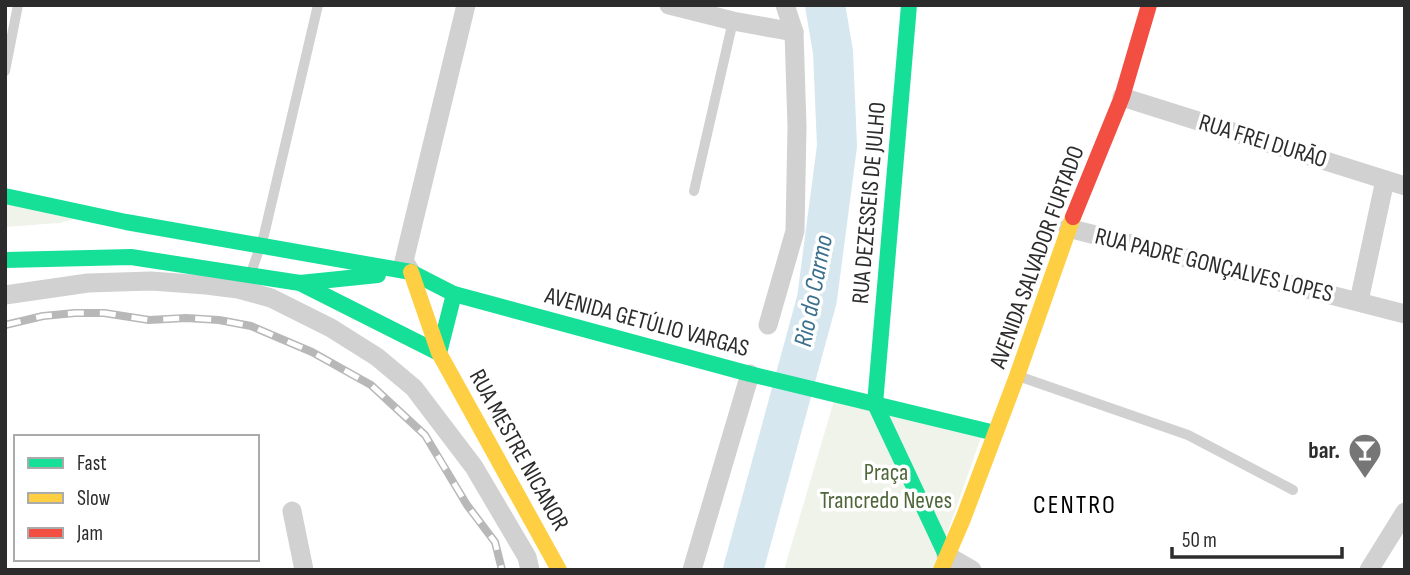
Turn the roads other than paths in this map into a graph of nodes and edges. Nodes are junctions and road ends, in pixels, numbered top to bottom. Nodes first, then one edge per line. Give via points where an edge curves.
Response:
1 (18, 5) edge
2 (318, 5) edge
3 (466, 5) edge
4 (669, 5) edge
5 (785, 5) edge
6 (909, 5) edge
7 (1149, 5) edge
8 (733, 21) junction
9 (794, 32) junction
10 (5, 71) edge
11 (1122, 97) junction
12 (1385, 180) junction
13 (1405, 186) edge
14 (694, 191) dead end
15 (5, 196) edge
16 (1068, 228) junction
17 (259, 245) junction
18 (5, 260) edge
19 (411, 272) junction
20 (251, 275) junction
21 (300, 283) junction
22 (454, 294) junction
23 (5, 295) edge
24 (1359, 302) junction
25 (1405, 314) edge
26 (768, 325) dead end
27 (439, 353) junction
28 (758, 375) junction
29 (1017, 376) junction
30 (875, 404) junction
31 (995, 433) junction
32 (1293, 489) dead end
33 (292, 511) dead end
34 (1405, 512) edge
35 (943, 562) edge
36 (304, 570) edge
37 (530, 570) edge
38 (559, 570) edge
39 (692, 570) edge
40 (972, 570) edge
41 (1369, 570) edge

1 - 10 lane
2 - 17 lane
3 - 19 street via 404,261
4 - 8 street
5 - 9 street
6 - 30 street, RUA DEZESSEIS DE JULHO
7 - 11 street, AVENIDA SALVADOR FURTADO
8 - 9 street
8 - 14 lane
9 - 26 street via 795,230
11 - 12 street, RUA FREI DURÃO
11 - 16 street, AVENIDA SALVADOR FURTADO
12 - 13 street, RUA FREI DURÃO
12 - 24 street
15 - 17 street, AVENIDA GETÚLIO VARGAS
16 - 24 street, RUA PADRE GONÇALVES LOPES
16 - 29 street, AVENIDA SALVADOR FURTADO
17 - 19 street, AVENIDA GETÚLIO VARGAS
17 - 20 lane
18 - 20 street via 131,257
19 - 21 street
19 - 22 street, AVENIDA GETÚLIO VARGAS
19 - 27 street, RUA MESTRE NICANOR
20 - 21 street
21 - 27 street
22 - 27 street
22 - 28 street, AVENIDA GETÚLIO VARGAS
23 - 37 street via 88,283 206,285 271,298 331,328 414,388 474,467 527,557
24 - 25 street, RUA PADRE GONÇALVES LOPES
27 - 38 street, RUA MESTRE NICANOR
28 - 30 street, AVENIDA GETÚLIO VARGAS
28 - 39 street
29 - 31 street, AVENIDA SALVADOR FURTADO
29 - 32 lane via 1188,435
30 - 31 street, AVENIDA GETÚLIO VARGAS
30 - 35 street
31 - 35 street, AVENIDA SALVADOR FURTADO
33 - 36 street
34 - 41 street
35 - 40 street

